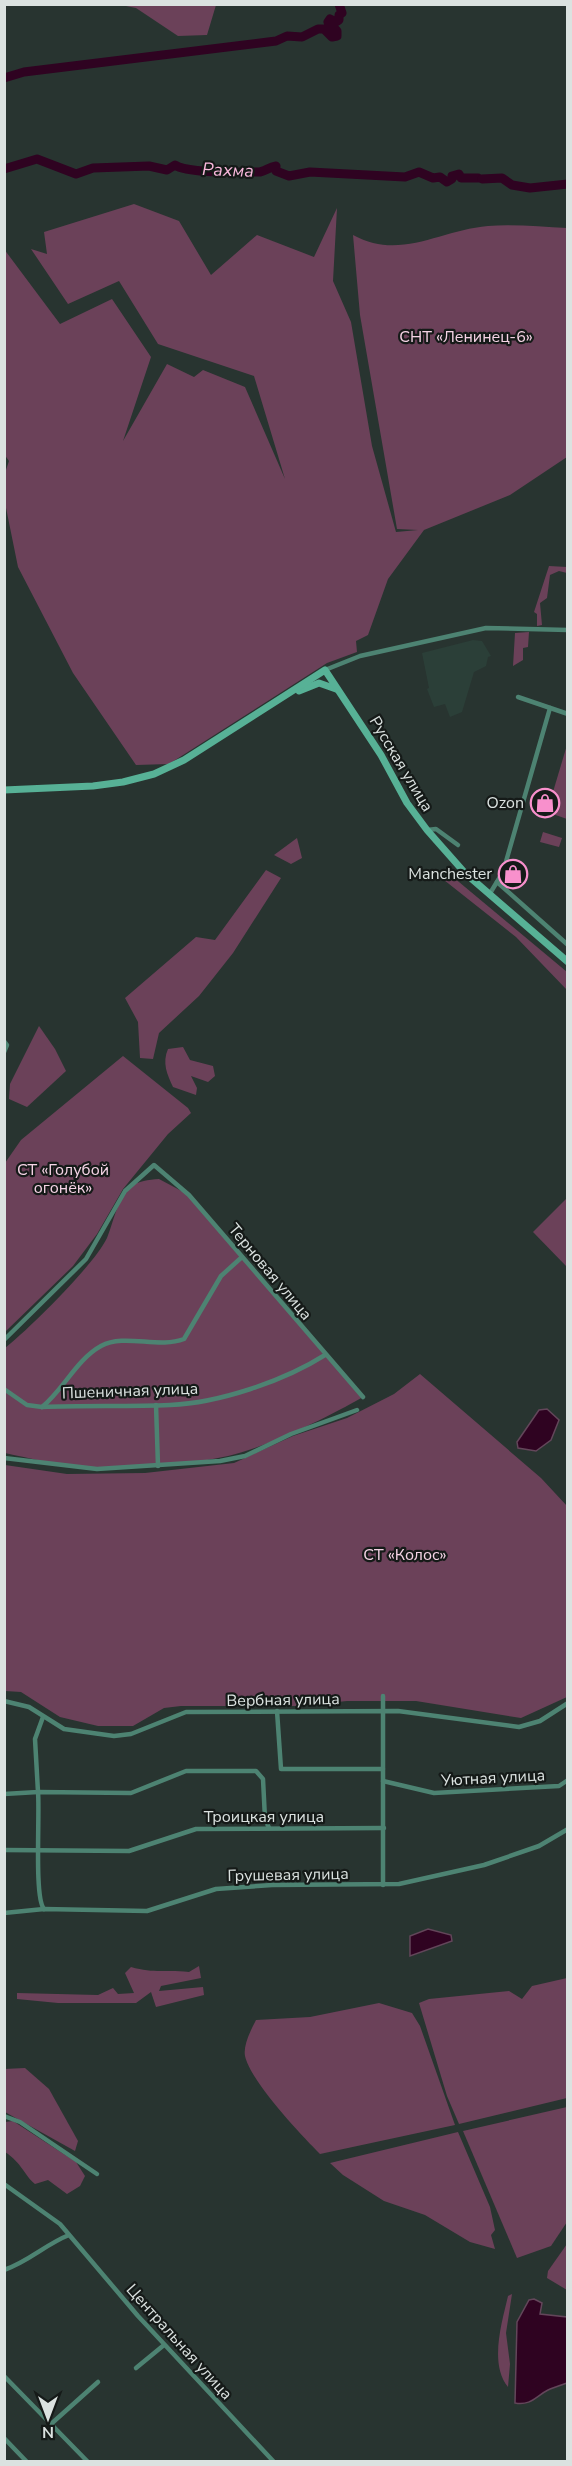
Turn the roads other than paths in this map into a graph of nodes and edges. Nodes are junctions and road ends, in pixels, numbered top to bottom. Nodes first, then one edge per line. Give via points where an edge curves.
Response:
1 (567, 630) edge
2 (325, 670) junction
3 (286, 696) junction
4 (344, 696) junction
5 (518, 697) dead end
6 (550, 708) junction
7 (567, 714) edge
8 (4, 790) edge
9 (427, 830) junction
10 (458, 846) dead end
11 (497, 882) junction
12 (489, 895) junction
13 (567, 945) edge
14 (567, 962) edge
15 (4, 1041) edge
16 (4, 1052) edge
17 (242, 1257) junction
18 (4, 1340) edge
19 (325, 1355) junction
20 (4, 1389) edge
21 (363, 1397) dead end
22 (156, 1405) junction
23 (42, 1407) junction
24 (357, 1410) dead end
25 (4, 1458) edge
26 (158, 1466) junction
27 (383, 1696) dead end
28 (4, 1701) edge
29 (567, 1703) edge
30 (277, 1711) junction
31 (384, 1712) junction
32 (43, 1717) junction
33 (382, 1769) junction
34 (567, 1780) edge
35 (383, 1781) junction
36 (38, 1792) junction
37 (4, 1794) edge
38 (269, 1828) junction
39 (384, 1828) junction
40 (567, 1829) edge
41 (4, 1850) edge
42 (39, 1850) junction
43 (383, 1885) junction
44 (44, 1909) junction
45 (4, 1913) edge
46 (4, 2116) edge
47 (97, 2174) dead end
48 (4, 2184) edge
49 (69, 2235) junction
50 (4, 2270) edge
51 (164, 2345) junction
52 (136, 2368) dead end
53 (4, 2376) edge
54 (98, 2382) dead end
55 (51, 2424) junction
56 (4, 2438) edge
57 (27, 2462) edge
58 (88, 2462) edge
59 (274, 2462) edge

1 - 2 street via 486,628 369,653
2 - 3 street
2 - 4 street, Русская улица
3 - 4 street via 319,684 333,686
3 - 8 street via 184,760 154,774 93,786
4 - 9 street, Русская улица
5 - 6 street
6 - 7 street
6 - 11 street via 504,872
9 - 10 street via 436,829
9 - 12 street, Русская улица
11 - 12 street
11 - 13 street
12 - 14 street, Русская улица
15 - 16 street
17 - 18 street, Терновая улица via 189,1195 152,1167 120,1198 86,1260
17 - 19 street, Терновая улица
17 - 23 street via 221,1276 184,1339 174,1343 117,1342 102,1346
19 - 21 street, Терновая улица
19 - 22 street, Пшеничная улица via 300,1371 206,1401
20 - 23 street, Пшеничная улица via 27,1405
22 - 23 street, Пшеничная улица
22 - 26 street
24 - 26 street via 244,1456
25 - 26 street via 87,1469
27 - 31 street
28 - 32 street, Вербная улица via 29,1707
29 - 31 street, Вербная улица via 540,1721 519,1727 433,1714
30 - 31 street, Вербная улица
30 - 32 street, Вербная улица via 186,1712 131,1734 114,1736 64,1729
30 - 33 street via 281,1769
31 - 33 street
32 - 36 street via 36,1739
33 - 35 street
34 - 35 street, Уютная улица via 559,1786 543,1788 434,1793
35 - 39 street
36 - 37 street
36 - 38 street via 131,1794 186,1771 260,1772
36 - 42 street
38 - 39 street, Троицкая улица
38 - 42 street, Троицкая улица via 196,1829 129,1851
39 - 43 street
40 - 43 street, Грушевая улица via 539,1846 484,1865
41 - 42 street, Троицкая улица
42 - 44 street via 39,1900
43 - 44 street, Грушевая улица via 216,1889 147,1911
44 - 45 street, Грушевая улица
46 - 47 street via 20,2122
48 - 49 street, Центральная улица via 54,2218
49 - 50 street
49 - 51 street, Центральная улица
51 - 52 street
51 - 59 street, Центральная улица
53 - 55 street
54 - 55 street
55 - 58 street
56 - 57 street

